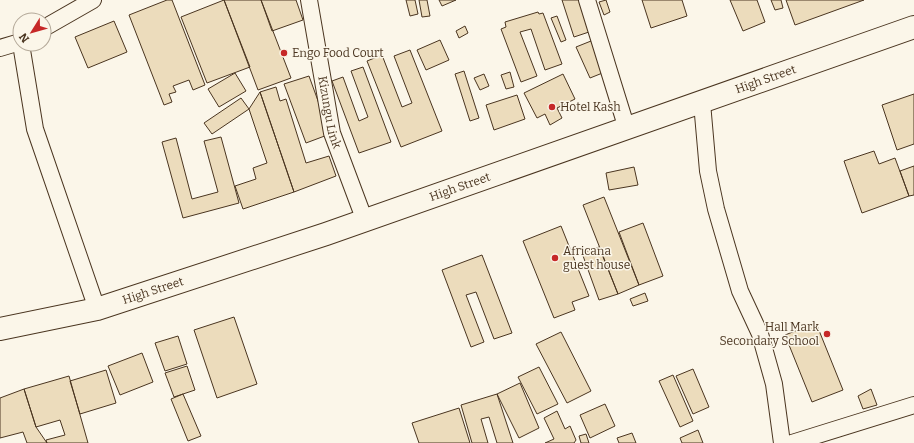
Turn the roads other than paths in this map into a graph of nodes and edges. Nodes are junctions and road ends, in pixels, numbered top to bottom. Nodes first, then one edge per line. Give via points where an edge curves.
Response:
1 (93, 0) edge
2 (309, 0) edge
3 (588, 0) edge
4 (52, 23) edge
5 (914, 27) edge
6 (12, 45) edge
7 (0, 48) edge
8 (22, 52) edge
9 (702, 103) junction
10 (627, 129) junction
11 (365, 221) junction
12 (97, 309) junction
13 (0, 329) edge
14 (914, 404) edge
15 (782, 443) edge
16 (792, 443) edge

1 - 4 street
2 - 11 street, Kizungu Link via 332,133
3 - 10 street
5 - 9 main road, High Street
6 - 7 street
8 - 12 street via 35,129
9 - 10 main road, High Street
9 - 15 street via 708,171 716,208 740,291 760,334 774,384
10 - 11 main road, High Street
11 - 12 main road, High Street
12 - 13 main road, High Street
14 - 16 street

